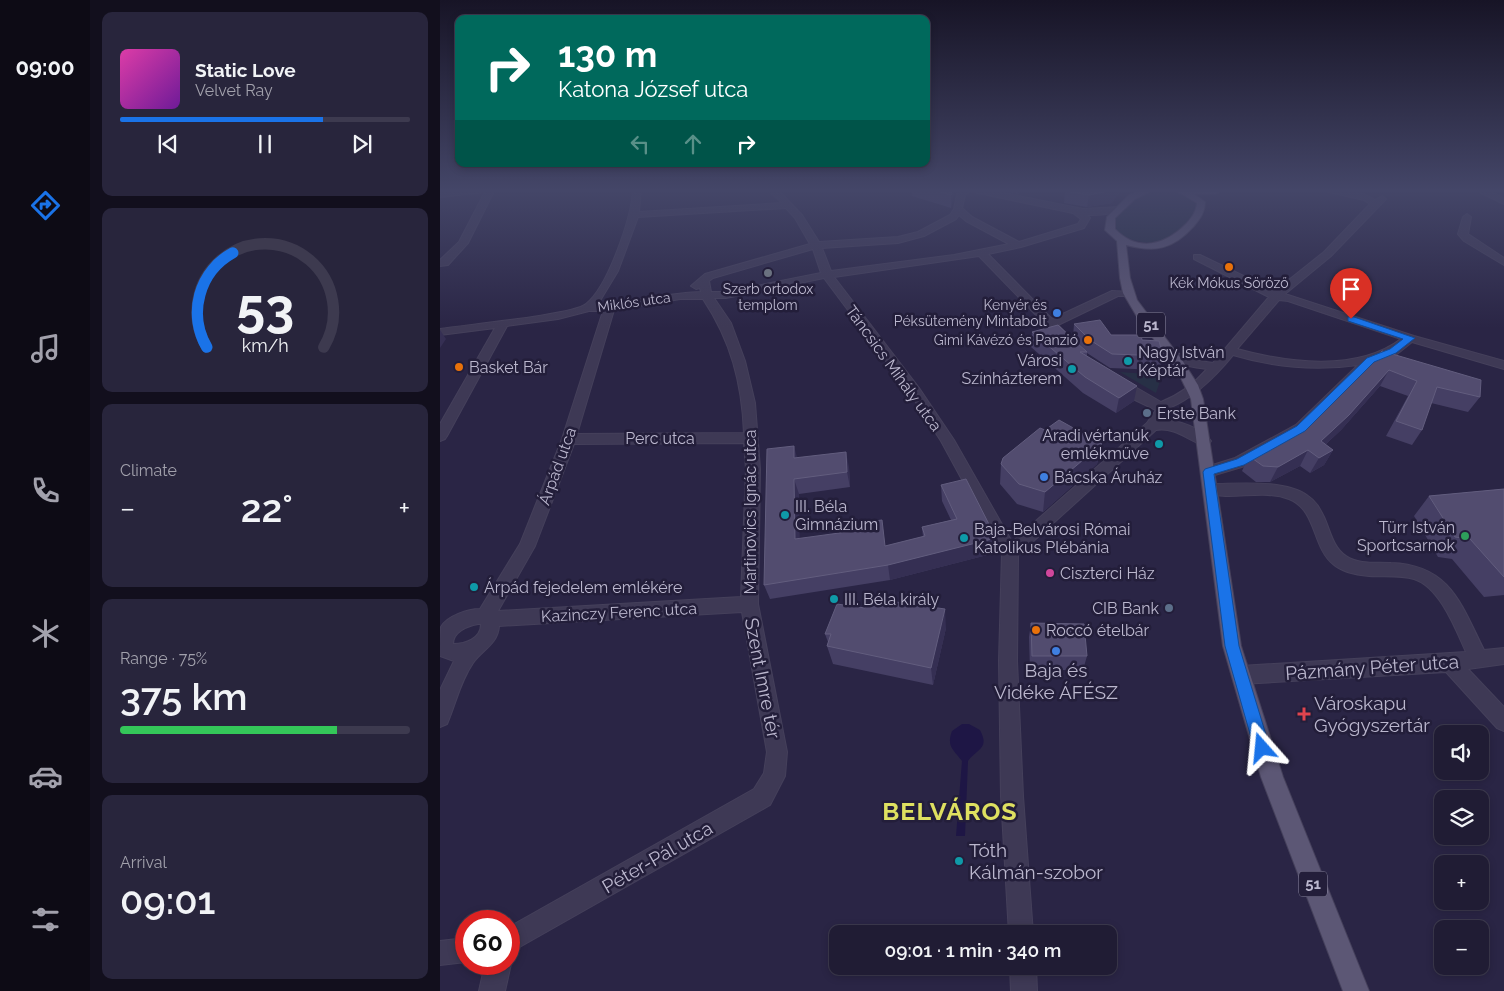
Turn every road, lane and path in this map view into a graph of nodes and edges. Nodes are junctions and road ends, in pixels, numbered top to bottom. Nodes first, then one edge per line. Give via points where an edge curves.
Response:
1 (468, 235) edge
2 (627, 235) edge
3 (810, 235) edge
4 (917, 235) edge
5 (1000, 235) edge
6 (1050, 235) edge
7 (1114, 235) edge
8 (1179, 235) edge
9 (1346, 235) edge
10 (1464, 235) edge
11 (1122, 240) junction
12 (1018, 245) junction
13 (1143, 245) junction
14 (816, 246) junction
15 (982, 253) junction
16 (1125, 256) junction
17 (1197, 257) dead end
18 (1504, 262) edge
19 (442, 263) edge
20 (827, 275) junction
21 (703, 280) junction
22 (1129, 294) junction
23 (680, 296) junction
24 (707, 296) junction
25 (1276, 296) junction
26 (610, 307) junction
27 (588, 308) junction
28 (503, 324) junction
29 (1052, 324) junction
30 (440, 332) edge
31 (1410, 338) junction
32 (1231, 351) junction
33 (1077, 352) edge
34 (1175, 356) junction
35 (1370, 360) junction
36 (1504, 365) edge
37 (1216, 367) junction
38 (1107, 375) edge
39 (1194, 388) junction
40 (1160, 407) junction
41 (1152, 426) junction
42 (440, 436) edge
43 (752, 438) junction
44 (569, 439) junction
45 (1204, 441) junction
46 (1208, 472) junction
47 (1211, 489) junction
48 (1010, 553) junction
49 (749, 604) junction
50 (488, 619) junction
51 (445, 637) edge
52 (475, 648) junction
53 (1504, 656) edge
54 (1479, 659) junction
55 (1450, 663) junction
56 (454, 676) junction
57 (1241, 676) junction
58 (440, 717) edge
59 (1504, 721) edge
60 (777, 752) joint
61 (1020, 925) edge
62 (520, 935) edge
63 (455, 951) edge
64 (440, 953) edge
65 (496, 975) edge
66 (1023, 975) edge
67 (492, 991) edge
68 (1024, 991) edge
69 (1356, 991) edge

1 - 19 street
2 - 27 street via 599,299
3 - 14 street, Táncsics Mihály utca
4 - 14 street
5 - 12 street
6 - 12 street, Miklós utca
7 - 11 main road, 51
8 - 13 main road via 1166,244
9 - 25 street
10 - 18 street
11 - 13 main road
11 - 16 main road, 51
12 - 15 street, Miklós utca
13 - 16 main road
14 - 20 street, Táncsics Mihály utca
14 - 21 street via 720,272
15 - 20 street, Miklós utca
15 - 29 street
16 - 22 main road, 51 via 1122,265
17 - 25 street
20 - 24 street, Miklós utca
20 - 48 street, Táncsics Mihály utca via 915,391 947,440
21 - 23 street
21 - 24 street, Martinovics Ignác utca
22 - 29 street via 1116,293
22 - 34 main road, 51
23 - 24 street, Miklós utca
23 - 26 street, Miklós utca
24 - 43 street, Martinovics Ignác utca via 725,323 739,361 749,403
25 - 31 street
25 - 32 street
26 - 27 street, Miklós utca
26 - 44 street, Árpád utca
27 - 28 street, Miklós utca via 566,315
28 - 30 street, Miklós utca
28 - 42 street
29 - 33 street
31 - 35 street via 1393,351
31 - 36 street
32 - 35 street via 1262,360 1304,364 1346,364
32 - 37 street
34 - 37 street via 1190,363
34 - 39 main road, 51
35 - 46 street via 1301,428 1240,462
37 - 39 street
38 - 40 street
39 - 40 street via 1171,404
39 - 45 main road, 51
40 - 41 street via 1161,415
41 - 45 street via 1175,424
41 - 48 street
43 - 44 street, Perc utca
43 - 49 street, Martinovics Ignác utca
44 - 50 street, Árpád utca via 527,546
45 - 46 main road, 51
46 - 47 main road, 51
47 - 54 street via 1293,494 1310,506 1331,552 1345,565 1408,570 1425,576 1440,588 1451,604
47 - 57 main road, 51 via 1232,646
48 - 61 street via 1012,796
49 - 50 street, Kazinczy Ferenc utca
49 - 60 street, Szent Imre tér
50 - 51 street, Kazinczy Ferenc utca via 469,617
50 - 52 street, Árpád utca via 489,634
51 - 52 street via 459,653
51 - 56 street
52 - 56 street, Árpád utca
53 - 54 street, Pázmány Péter utca
54 - 55 street, Pázmány Péter utca
55 - 57 street, Pázmány Péter utca
55 - 59 street
56 - 58 street
57 - 69 main road, 51 via 1272,777
60 - 62 street, Péter-Pál utca via 774,776 762,797
63 - 64 street
65 - 67 street
66 - 68 street

